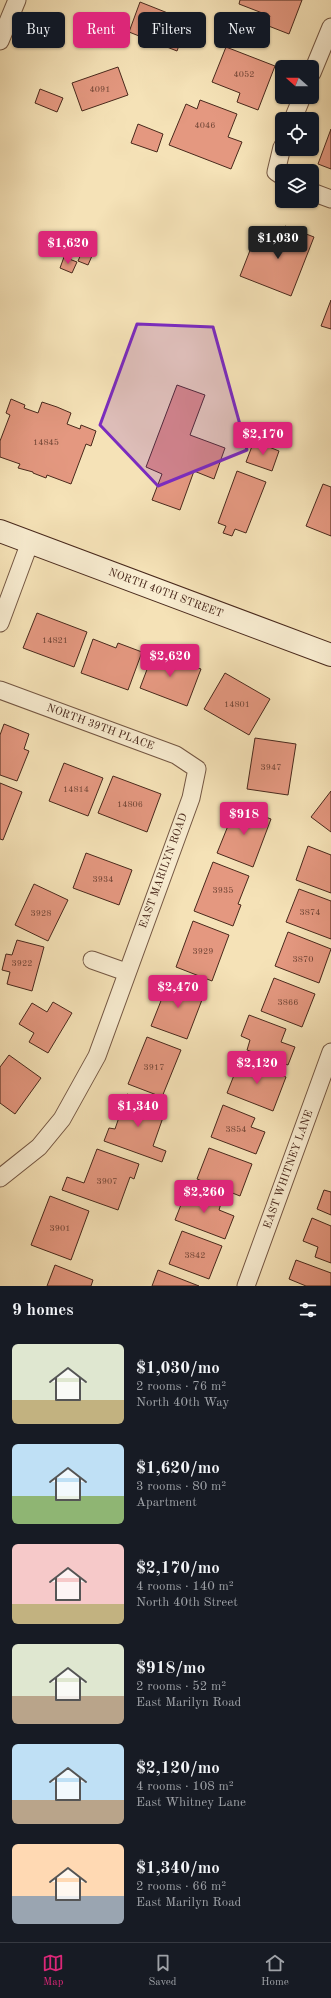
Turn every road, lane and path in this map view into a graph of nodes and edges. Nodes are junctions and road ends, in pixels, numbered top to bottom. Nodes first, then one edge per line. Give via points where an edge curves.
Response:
1 (17, 0) edge
2 (331, 27) edge
3 (0, 42) edge
4 (317, 60) edge
5 (319, 195) edge
6 (331, 199) edge
7 (0, 531) edge
8 (30, 542) junction
9 (0, 623) edge
10 (331, 655) edge
11 (0, 690) edge
12 (197, 769) joint
13 (92, 960) dead end
14 (126, 972) junction
15 (331, 1052) edge
16 (0, 1178) edge
17 (246, 1286) edge

1 - 3 street
2 - 4 street
5 - 6 street
7 - 8 main road, NORTH 40TH STREET
8 - 9 street
8 - 10 main road, NORTH 40TH STREET
11 - 12 street, NORTH 39TH PLACE via 176,755
12 - 14 street, EAST MARILYN ROAD via 191,798
13 - 14 street
14 - 16 street, EAST MARILYN ROAD via 97,1056 62,1119 39,1147
15 - 17 street, EAST WHITNEY LANE

